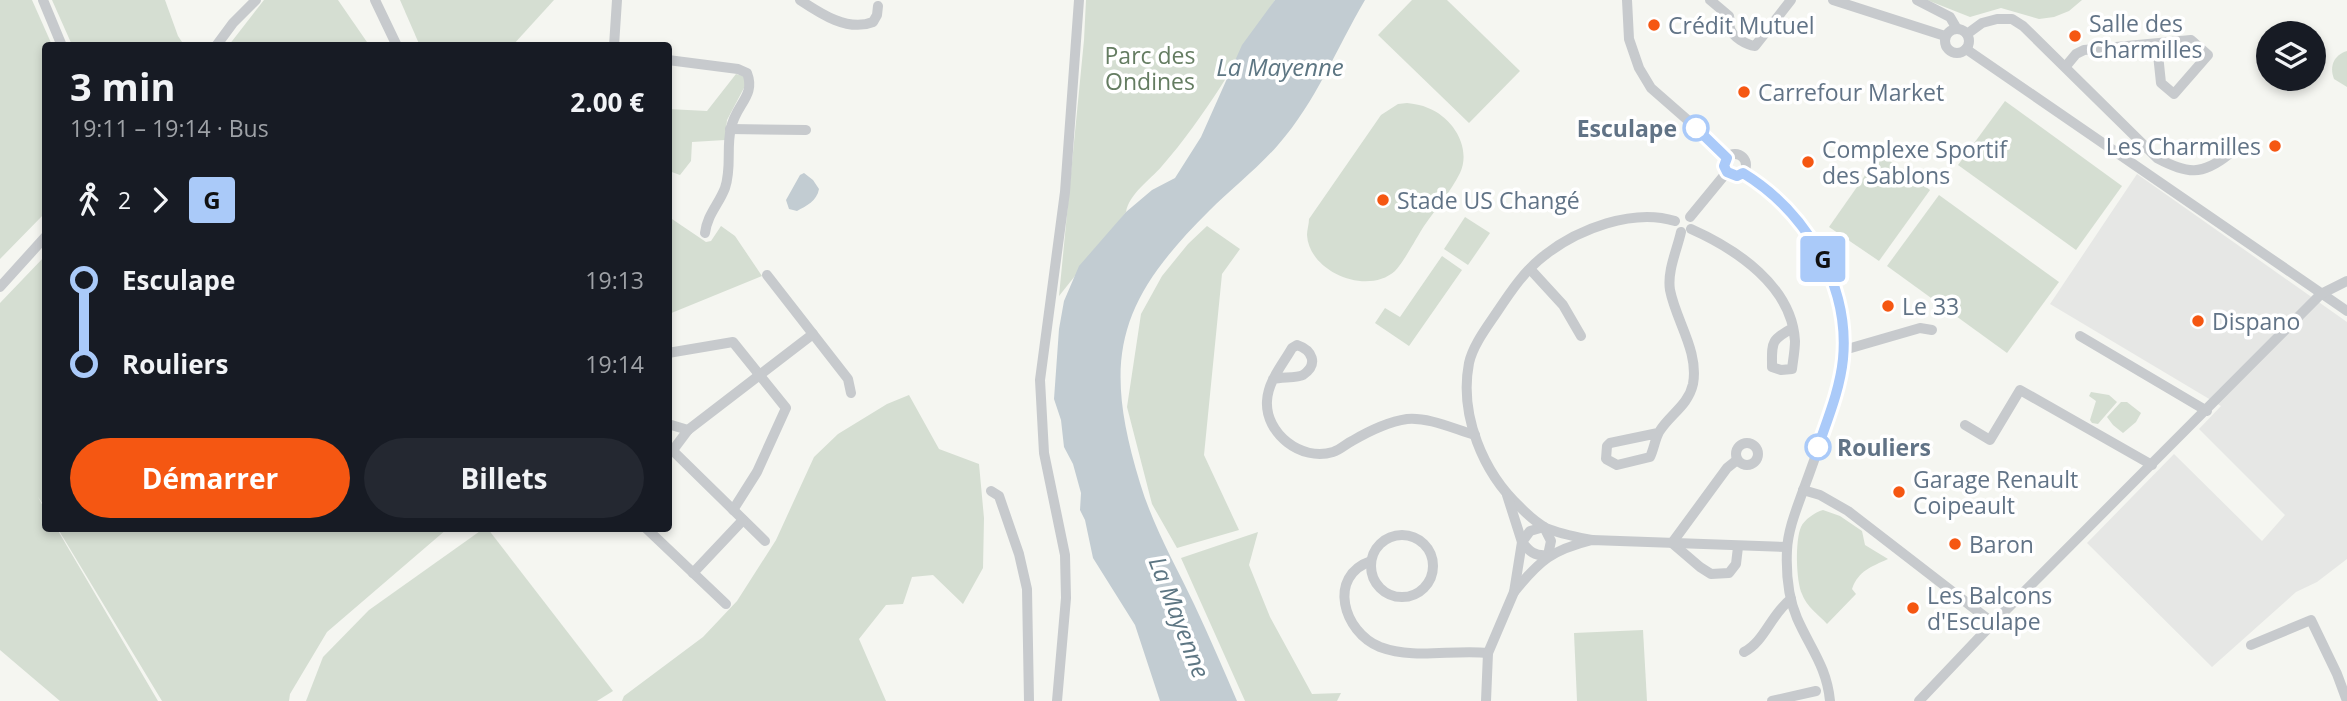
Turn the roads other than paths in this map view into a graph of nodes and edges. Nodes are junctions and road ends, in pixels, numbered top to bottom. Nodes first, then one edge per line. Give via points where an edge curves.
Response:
1 (43, 0) edge
2 (256, 0) edge
3 (375, 0) edge
4 (617, 0) edge
5 (800, 0) edge
6 (1079, 0) edge
7 (1627, 0) edge
8 (1710, 0) edge
9 (1791, 0) edge
10 (1833, 0) edge
11 (1917, 0) edge
12 (878, 6) dead end
13 (1962, 31) junction
14 (1945, 36) junction
15 (60, 42) edge
16 (219, 42) edge
17 (395, 42) edge
18 (614, 42) edge
19 (2157, 45) junction
20 (1966, 49) junction
21 (672, 61) edge
22 (2066, 66) junction
23 (730, 129) junction
24 (807, 131) dead end
25 (2229, 154) dead end
26 (1727, 158) junction
27 (1727, 172) junction
28 (1743, 173) junction
29 (1690, 217) junction
30 (1675, 221) junction
31 (1686, 230) junction
32 (705, 233) dead end
33 (42, 240) edge
34 (1530, 269) junction
35 (767, 275) dead end
36 (2347, 281) edge
37 (0, 286) edge
38 (2322, 294) junction
39 (2347, 311) edge
40 (1793, 328) dead end
41 (1932, 330) dead end
42 (813, 334) junction
43 (1581, 335) dead end
44 (2080, 336) dead end
45 (1844, 350) junction
46 (672, 352) edge
47 (760, 374) junction
48 (1273, 379) dead end
49 (851, 393) dead end
50 (2207, 411) junction
51 (672, 425) edge
52 (1965, 425) dead end
53 (688, 430) junction
54 (1658, 433) junction
55 (1475, 436) junction
56 (672, 448) edge
57 (672, 450) edge
58 (1737, 460) dead end
59 (2152, 465) junction
60 (1803, 489) junction
61 (991, 491) dead end
62 (1506, 494) junction
63 (733, 510) junction
64 (743, 520) junction
65 (1544, 527) junction
66 (650, 532) edge
67 (1592, 540) junction
68 (765, 541) dead end
69 (1522, 542) junction
70 (1672, 543) junction
71 (1699, 545) junction
72 (1738, 547) junction
73 (1787, 547) junction
74 (1548, 555) junction
75 (1371, 561) junction
76 (1700, 567) junction
77 (693, 573) junction
78 (1514, 592) junction
79 (1791, 599) junction
80 (726, 604) dead end
81 (1993, 623) junction
82 (2251, 645) dead end
83 (1744, 652) dead end
84 (1488, 653) junction
85 (2342, 671) edge
86 (1816, 691) dead end
87 (1029, 701) edge
88 (1057, 701) edge
89 (1486, 701) edge
90 (1772, 701) edge
91 (1830, 701) edge
92 (1919, 701) edge
93 (2347, 701) edge

1 - 15 street
2 - 16 street
3 - 17 street
4 - 18 street
5 - 12 street via 855,26 873,22
6 - 88 street via 1065,192 1040,380 1044,453 1065,555
7 - 26 street via 1629,40 1651,88
8 - 9 street via 1729,16 1732,33 1755,46
10 - 14 street
11 - 13 street via 1950,17
13 - 14 street via 1950,30
13 - 20 street via 1969,41
13 - 22 street via 1988,21 2012,19
14 - 20 street via 1949,51
19 - 19 street via 2191,40 2208,55 2174,94 2161,83
19 - 22 street via 2084,50
20 - 38 street
21 - 23 street via 747,73 749,92
22 - 25 street via 2157,158 2174,167 2204,170
23 - 24 street
23 - 32 street via 728,177 706,221
26 - 27 street
26 - 28 street via 1742,156
27 - 28 street
27 - 29 street
28 - 45 street via 1788,208 1825,262 1839,303
29 - 30 street via 1681,215
29 - 31 street
30 - 31 street via 1676,229
30 - 34 street via 1663,217 1606,223 1566,240
31 - 40 street via 1743,258 1773,287
31 - 54 street via 1670,288 1693,360 1693,384 1683,406
33 - 37 street
34 - 43 street via 1563,305
34 - 55 street via 1488,325 1470,360 1467,391
35 - 42 street
36 - 38 street
38 - 39 street
38 - 50 street
41 - 45 street via 1920,328
42 - 47 street
42 - 49 street via 848,379
44 - 50 street
45 - 60 street via 1839,385
46 - 47 street via 733,342
47 - 53 street
47 - 63 street via 786,408 757,472
48 - 55 street via 1266,401 1273,427 1280,438 1307,451 1333,452 1365,433 1408,419
50 - 59 street
51 - 53 street
52 - 59 street via 1990,440 2020,390
53 - 56 street
54 - 54 street via 1650,457 1617,465 1606,459 1611,443
55 - 62 street
57 - 63 street
58 - 70 street
59 - 81 street
60 - 73 street
60 - 81 street via 1848,511
61 - 87 street via 999,496 1027,589
62 - 65 street
62 - 69 street
63 - 64 street
64 - 68 street
64 - 77 street
65 - 67 street
65 - 69 street via 1530,531
65 - 74 street via 1551,541
66 - 77 street
67 - 70 street
67 - 74 street
69 - 74 street via 1534,554
69 - 78 street
70 - 71 street
70 - 76 street
71 - 72 street
71 - 76 street
72 - 73 street
72 - 76 street via 1736,564 1729,573 1711,574
73 - 79 street
74 - 78 street
75 - 75 street via 1382,542 1404,535 1424,545 1433,565 1426,586 1406,597 1384,592 1376,583
75 - 84 street via 1352,572 1345,597 1350,621 1364,638 1401,652
77 - 80 street
78 - 84 street
79 - 83 street via 1779,608 1754,647
79 - 91 street via 1824,668
81 - 92 street
82 - 85 street via 2311,620
84 - 89 street
85 - 93 street
86 - 90 street

